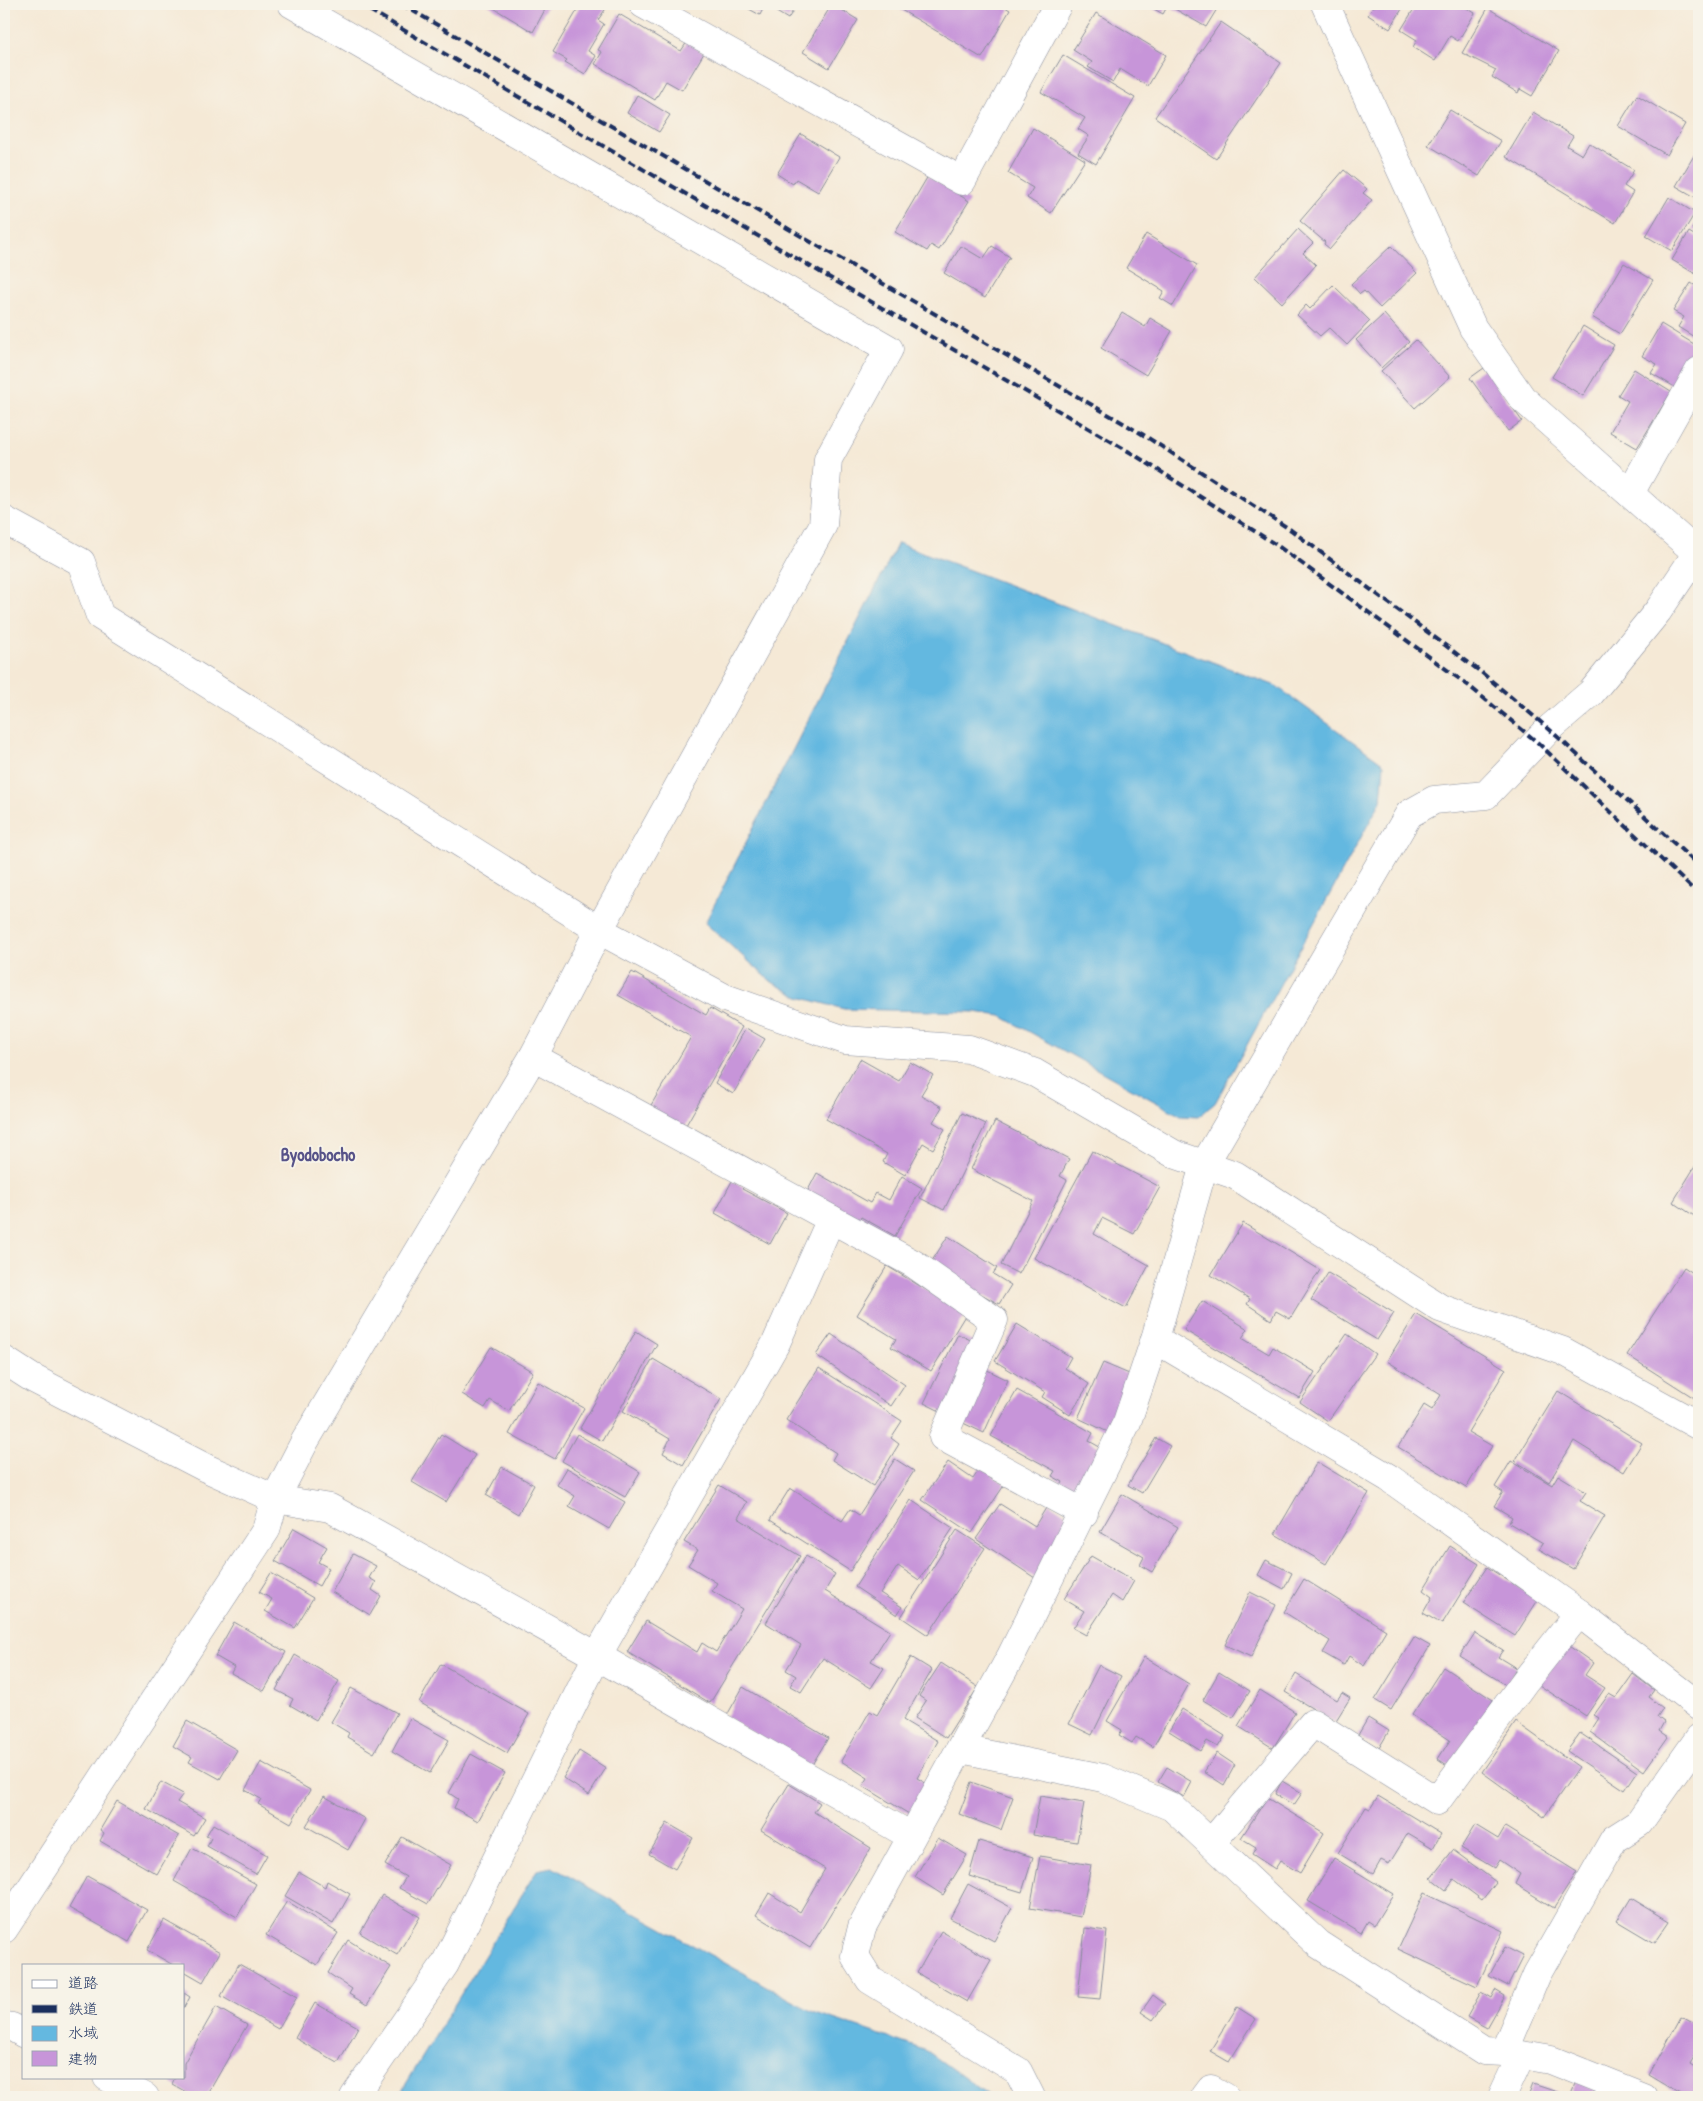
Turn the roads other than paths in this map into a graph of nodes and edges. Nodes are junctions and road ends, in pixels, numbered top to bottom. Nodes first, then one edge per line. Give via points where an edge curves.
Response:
1 (292, 4) edge
2 (643, 4) edge
3 (1058, 4) edge
4 (1325, 4) edge
5 (1699, 371) edge
6 (1630, 493) junction
7 (4, 520) edge
8 (1698, 554) edge
9 (600, 930) junction
10 (533, 1057) junction
11 (1204, 1165) junction
12 (831, 1219) junction
13 (1155, 1339) junction
14 (4, 1360) edge
15 (1699, 1426) edge
16 (275, 1499) junction
17 (1084, 1513) junction
18 (1578, 1613) junction
19 (597, 1656) junction
20 (1699, 1706) edge
21 (1699, 1738) edge
22 (961, 1749) junction
23 (911, 1836) junction
24 (1212, 1843) junction
25 (4, 1929) edge
26 (4, 2026) edge
27 (22, 2033) edge
28 (1513, 2054) junction
29 (109, 2078) edge
30 (146, 2097) edge
31 (354, 2097) edge
32 (1032, 2097) edge
33 (1205, 2097) edge
34 (1225, 2097) edge
35 (1502, 2097) edge
36 (1644, 2097) edge

1 - 9 street via 889,349 828,459 823,525
2 - 3 street via 962,181
4 - 6 street via 1473,328 1522,398
5 - 6 street
6 - 8 street
7 - 9 street via 81,562 100,616
8 - 11 street via 1658,611 1591,693 1549,729 1486,795 1434,800 1410,814
9 - 10 street
9 - 11 street via 725,998 845,1040 969,1049 1035,1073 1174,1154
10 - 12 street
10 - 16 street via 305,1441
11 - 13 street
11 - 15 street via 1235,1175 1440,1308 1563,1351
12 - 17 street via 914,1264 994,1320 944,1437
12 - 19 street via 776,1343
13 - 17 street via 1127,1422
13 - 18 street via 1389,1478
14 - 16 street via 32,1378 206,1468
16 - 19 street via 330,1508
16 - 25 street via 266,1530
17 - 22 street
18 - 20 street
18 - 24 street via 1437,1801 1313,1723
19 - 23 street
19 - 31 street via 445,1964
21 - 28 street via 1639,1823 1614,1840 1537,1974
22 - 23 street
22 - 24 street via 1103,1778 1172,1807
23 - 32 street via 862,1928 855,1956 870,1980 1018,2070
24 - 28 street via 1318,1944 1484,2051
26 - 27 street
28 - 35 street
28 - 36 street via 1552,2060
29 - 30 street
33 - 34 street via 1211,2089

